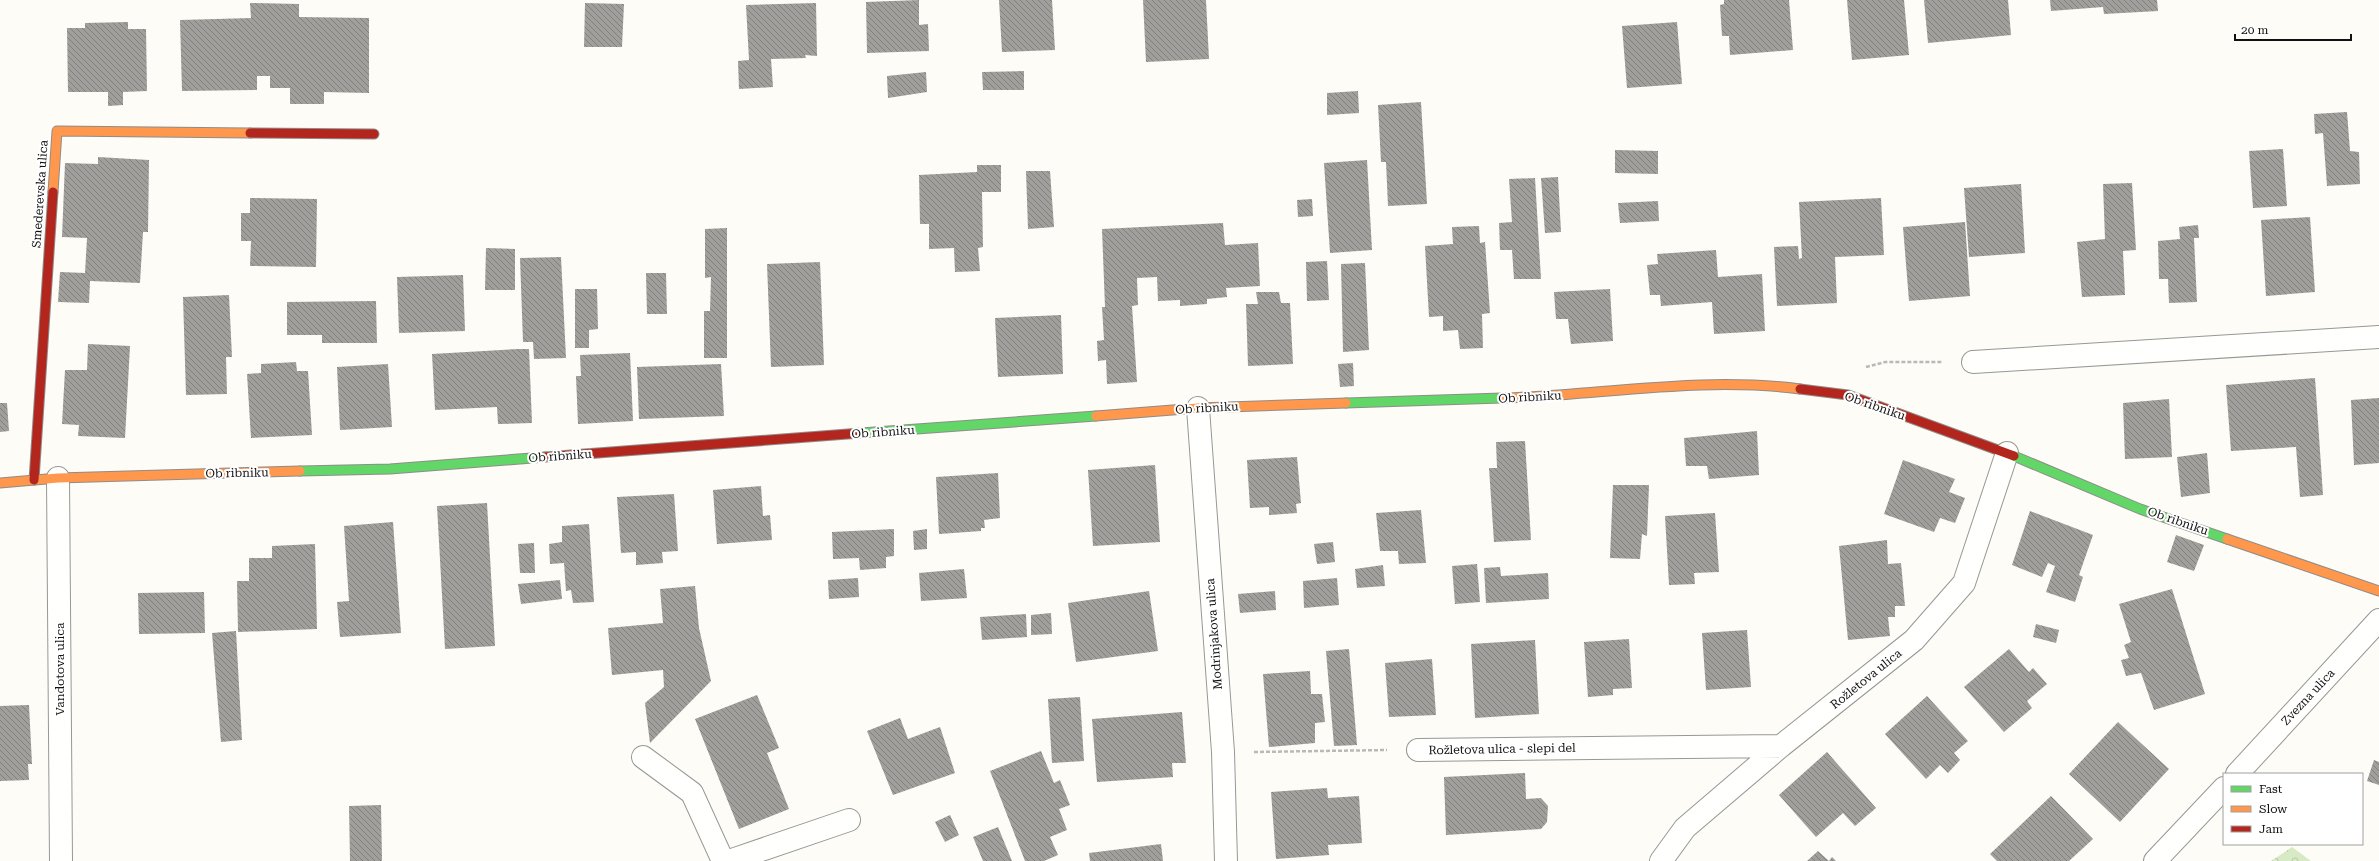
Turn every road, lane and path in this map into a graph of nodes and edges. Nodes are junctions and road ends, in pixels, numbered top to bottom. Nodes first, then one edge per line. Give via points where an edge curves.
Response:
1 (374, 134) dead end
2 (2379, 337) edge
3 (1973, 362) joint
4 (1862, 368) dead end
5 (1198, 408) junction
6 (2007, 453) junction
7 (58, 478) junction
8 (34, 480) junction
9 (0, 482) edge
10 (2379, 591) edge
11 (2379, 620) edge
12 (1781, 746) junction
13 (1418, 750) joint
14 (1223, 752) junction
15 (643, 757) dead end
16 (2238, 773) edge
17 (2223, 789) edge
18 (849, 820) dead end
19 (61, 861) edge
20 (723, 861) edge
21 (729, 861) edge
22 (1226, 861) edge
23 (1661, 861) edge
24 (2155, 861) edge

1 - 8 street, Smederevska ulica via 57,130
2 - 3 street
3 - 4 path via 1885,362
5 - 6 street, Ob ribniku via 1542,397 1679,385 1763,384 1848,395
5 - 7 street, Ob ribniku via 390,470
5 - 14 street, Modrinjakova ulica
6 - 10 street, Ob ribniku via 2140,508
6 - 12 street, Rožletova ulica via 1964,583 1914,640
7 - 8 street, Ob ribniku
7 - 19 street, Vandotova ulica
8 - 9 street, Ob ribniku
11 - 16 street, Zvezna ulica
12 - 13 street, Rožletova ulica - slepi del
12 - 23 street, Rožletova ulica via 1685,828
13 - 14 path, Rožletova ulica - slepi del
14 - 22 street, Modrinjakova ulica
15 - 20 street via 692,793
17 - 24 street
18 - 21 street

